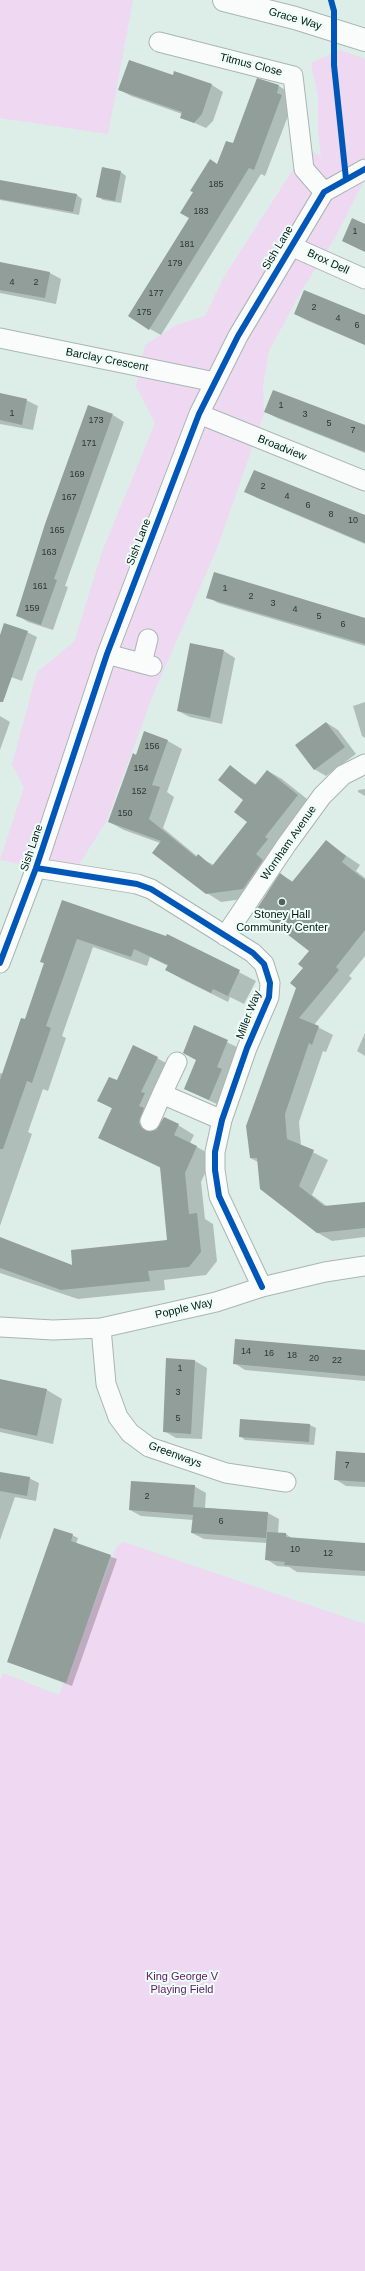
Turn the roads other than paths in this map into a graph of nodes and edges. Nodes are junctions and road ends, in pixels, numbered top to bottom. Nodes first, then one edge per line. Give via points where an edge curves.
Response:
1 (224, 0) edge
2 (365, 40) edge
3 (159, 42) dead end
4 (365, 169) edge
5 (324, 192) junction
6 (291, 246) junction
7 (365, 280) edge
8 (0, 338) edge
9 (214, 382) junction
10 (199, 414) junction
11 (365, 482) edge
12 (148, 640) dead end
13 (107, 654) junction
14 (365, 764) edge
15 (36, 868) junction
16 (225, 936) junction
17 (0, 963) edge
18 (177, 1062) dead end
19 (162, 1094) junction
20 (222, 1120) junction
21 (150, 1121) dead end
22 (365, 1266) edge
23 (262, 1287) junction
24 (0, 1327) edge
25 (101, 1328) junction
26 (286, 1482) dead end

1 - 2 street, Grace Way via 295,18
3 - 5 street, Titmus Close via 293,76 304,169
4 - 5 street, Sish Lane
5 - 6 street, Sish Lane
6 - 7 street, Brox Dell
6 - 9 street, Sish Lane
8 - 9 street, Barclay Crescent
9 - 10 street, Sish Lane
10 - 11 street, Broadview
10 - 13 street, Sish Lane
12 - 13 street via 147,665
13 - 15 street, Sish Lane
14 - 16 street, Wornham Avenue via 343,774 322,796
15 - 16 street, Miller Way via 137,884 151,889
15 - 17 street, Sish Lane
16 - 20 street, Miller Way via 253,953 264,964 270,983 269,997 247,1048
18 - 19 street
19 - 20 street
19 - 21 street
20 - 23 street, Miller Way via 215,1152 219,1196
22 - 23 street, Popple Way via 325,1272
23 - 25 street, Popple Way via 216,1302
24 - 25 street, Popple Way via 53,1330
25 - 26 street, Greenways via 106,1384 118,1417 130,1434 149,1447 226,1473

